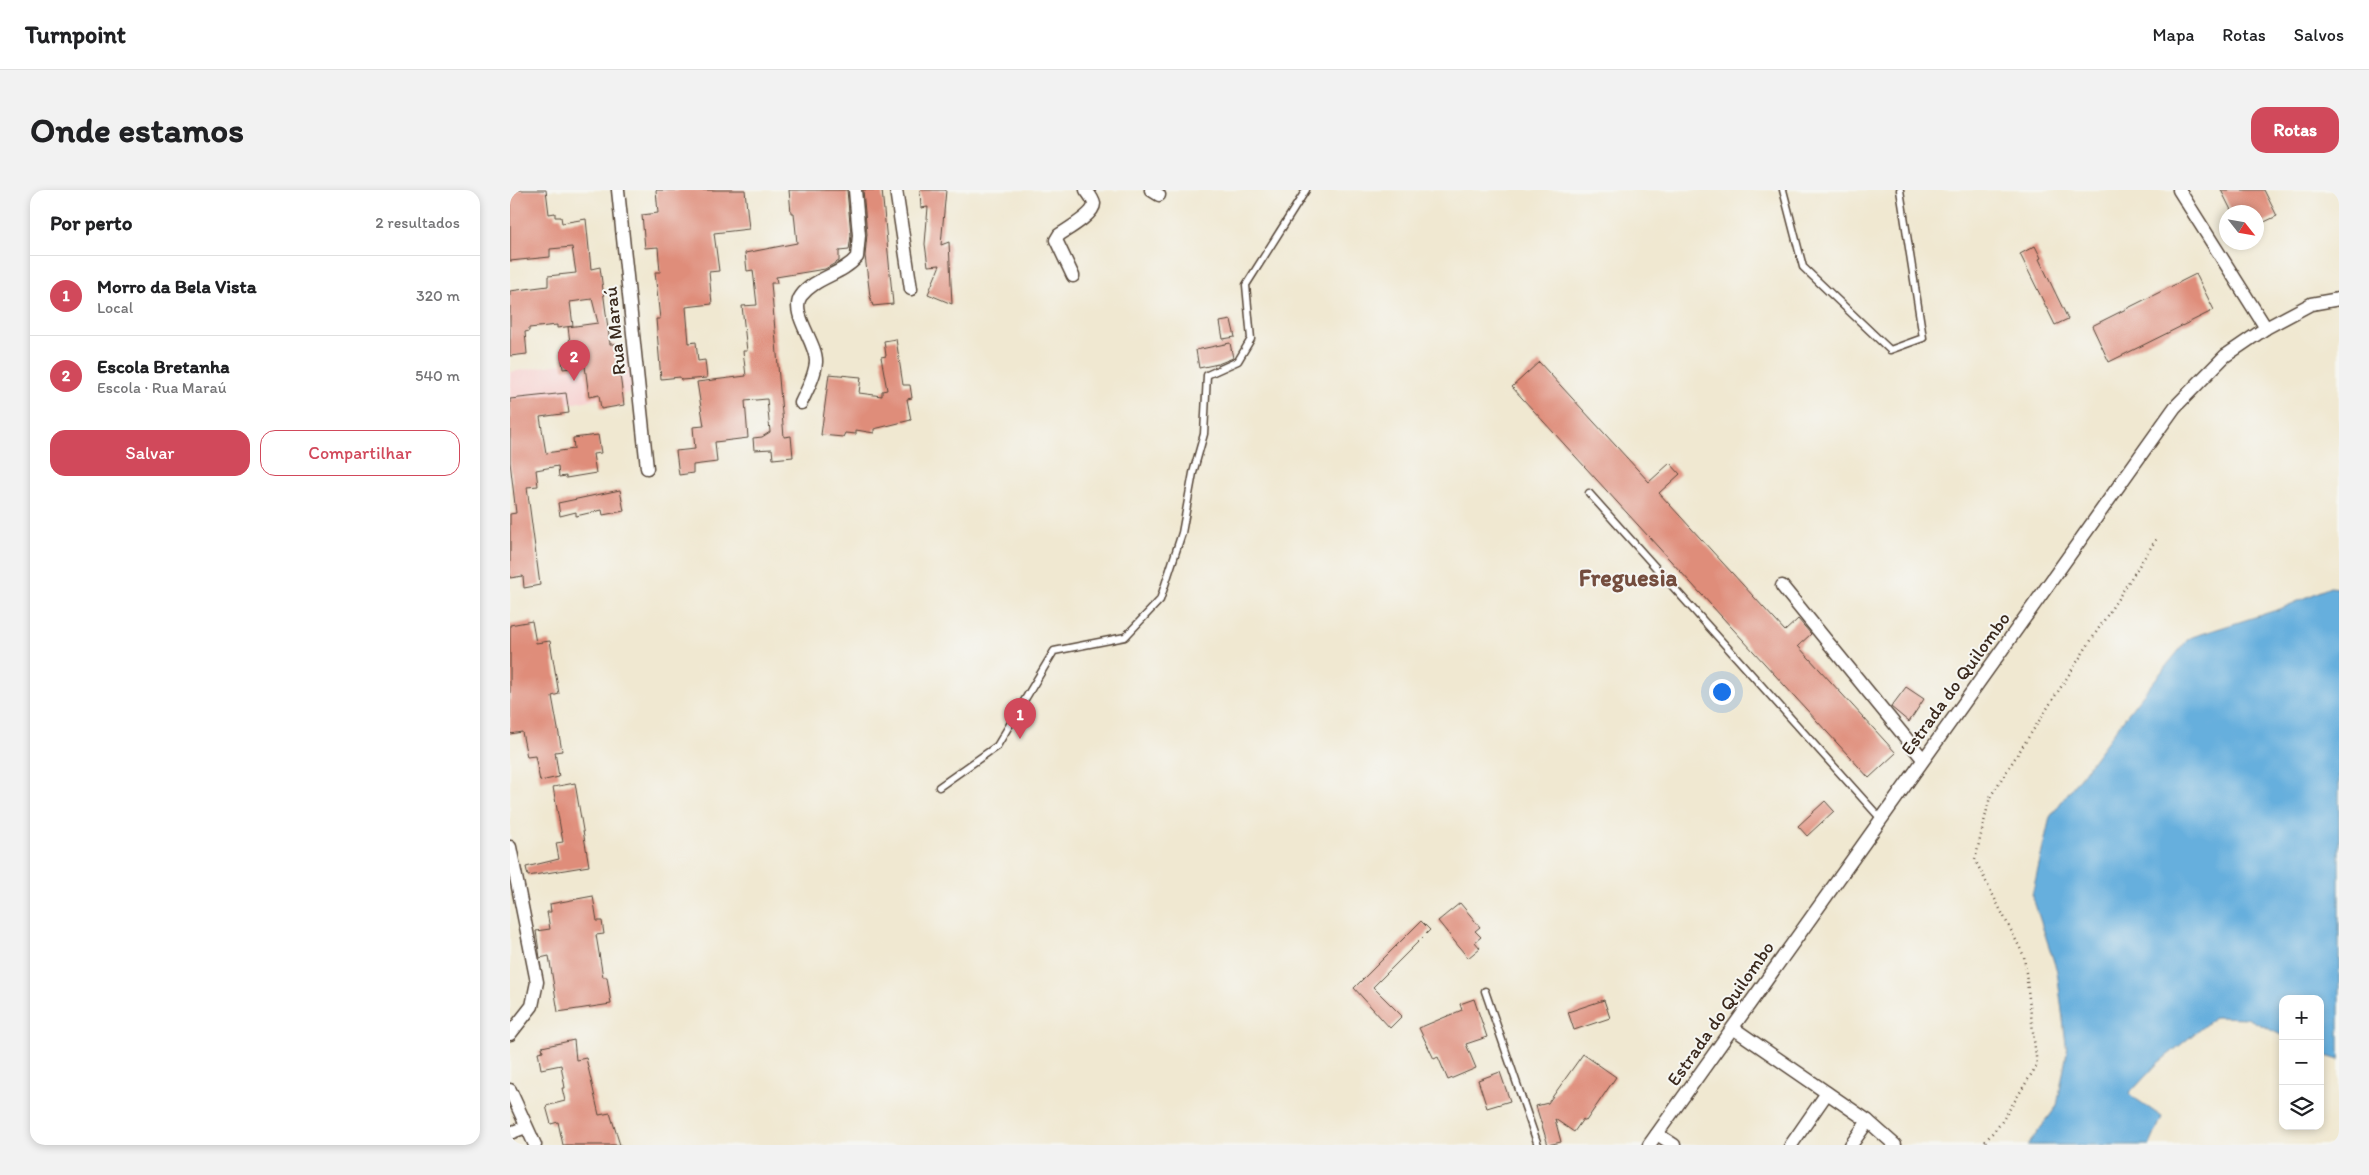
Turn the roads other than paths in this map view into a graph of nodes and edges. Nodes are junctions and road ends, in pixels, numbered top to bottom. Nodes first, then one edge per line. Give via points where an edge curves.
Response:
1 (618, 190) edge
2 (855, 190) edge
3 (896, 190) edge
4 (1086, 190) edge
5 (1306, 190) edge
6 (1783, 190) edge
7 (1900, 190) edge
8 (2179, 190) edge
9 (1073, 276) dead end
10 (911, 289) dead end
11 (2339, 299) edge
12 (2266, 328) junction
13 (801, 402) dead end
14 (647, 468) dead end
15 (1590, 493) dead end
16 (1782, 586) dead end
17 (1923, 759) junction
18 (939, 787) dead end
19 (1881, 819) junction
20 (510, 847) edge
21 (1486, 991) dead end
22 (1733, 1028) junction
23 (510, 1034) edge
24 (510, 1090) edge
25 (1827, 1093) junction
26 (1868, 1121) junction
27 (526, 1127) junction
28 (510, 1133) edge
29 (1657, 1134) junction
30 (534, 1145) edge
31 (1538, 1145) edge
32 (1649, 1145) edge
33 (1674, 1145) edge
34 (1791, 1145) edge
35 (1851, 1145) edge
36 (1895, 1145) edge

1 - 14 street, Rua Maraú
2 - 13 street via 859,235 857,257 838,274 811,286 799,298 797,307 816,361
3 - 10 street
4 - 9 street via 1094,201 1091,213 1056,240
5 - 18 lane via 1246,285 1251,339 1238,361 1207,375 1204,434 1182,533 1160,600 1125,637 1054,651 997,746
6 - 7 lane via 1802,267 1890,350 1923,338
8 - 12 street
11 - 12 street, Estrada do Quilombo via 2311,304
12 - 17 street, Estrada do Quilombo via 2225,356 2175,407
15 - 19 lane
16 - 17 street
17 - 19 street, Estrada do Quilombo
19 - 22 street, Estrada do Quilombo
20 - 23 street via 537,982 532,1006
21 - 31 lane
22 - 25 street
22 - 29 street, Estrada do Quilombo
24 - 27 street
25 - 26 street
25 - 34 street
26 - 35 street
26 - 36 street
27 - 28 street
27 - 30 street
29 - 32 street, Estrada do Quilombo
29 - 33 street

